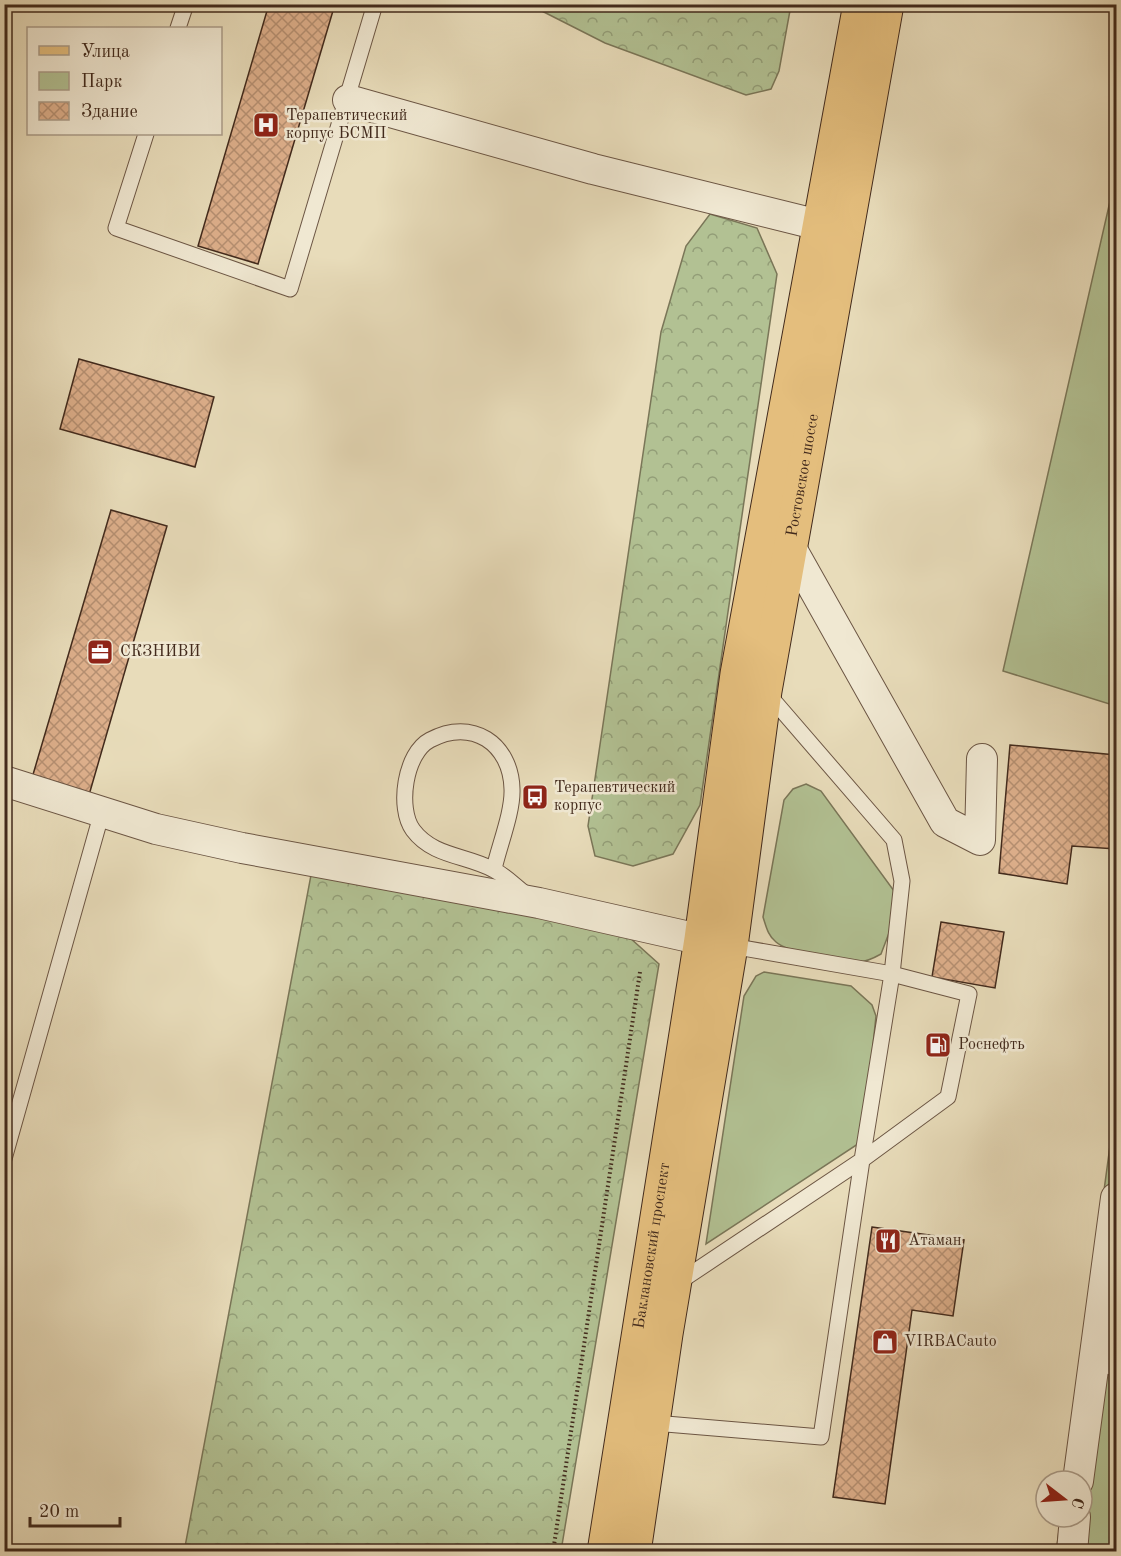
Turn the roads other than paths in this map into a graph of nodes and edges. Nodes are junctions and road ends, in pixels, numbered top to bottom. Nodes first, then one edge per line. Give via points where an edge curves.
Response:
1 (186, 4) edge
2 (375, 4) edge
3 (860, 4) edge
4 (887, 4) edge
5 (178, 27) edge
6 (348, 100) junction
7 (146, 135) edge
8 (819, 225) junction
9 (790, 548) junction
10 (765, 691) junction
11 (982, 759) dead end
12 (4, 782) edge
13 (102, 812) junction
14 (494, 869) junction
15 (539, 903) junction
16 (716, 943) junction
17 (892, 974) junction
18 (4, 1160) edge
19 (862, 1160) junction
20 (1116, 1198) edge
21 (674, 1285) junction
22 (1106, 1365) edge
23 (654, 1423) junction
24 (1081, 1469) edge
25 (1074, 1529) edge
26 (604, 1551) edge
27 (634, 1551) edge
28 (1072, 1551) edge

1 - 5 lane
2 - 6 lane
3 - 8 main road, Ростовское шоссе
4 - 9 main road, Ростовское шоссе
6 - 7 lane via 290,289 116,228
6 - 8 street via 593,169
8 - 16 main road, Ростовское шоссе via 737,674
9 - 10 main road, Ростовское шоссе
9 - 11 street via 945,822 980,840
10 - 16 main road, Ростовское шоссе
10 - 17 lane via 894,840 902,881
12 - 13 street
13 - 15 street via 156,829 242,848
13 - 18 lane
14 - 14 lane via 512,791 507,759 496,744 479,735 448,732 428,740 412,762 404,793 404,813 424,842
14 - 15 lane
15 - 16 street
16 - 17 lane
16 - 21 main road, Баклановский проспект
16 - 26 main road, Баклановский проспект
17 - 19 lane
17 - 19 lane via 969,994 948,1097
19 - 21 lane
19 - 23 lane via 821,1437
20 - 22 street
21 - 23 main road, Баклановский проспект
22 - 24 street
23 - 27 main road, Баклановский проспект
25 - 28 street

